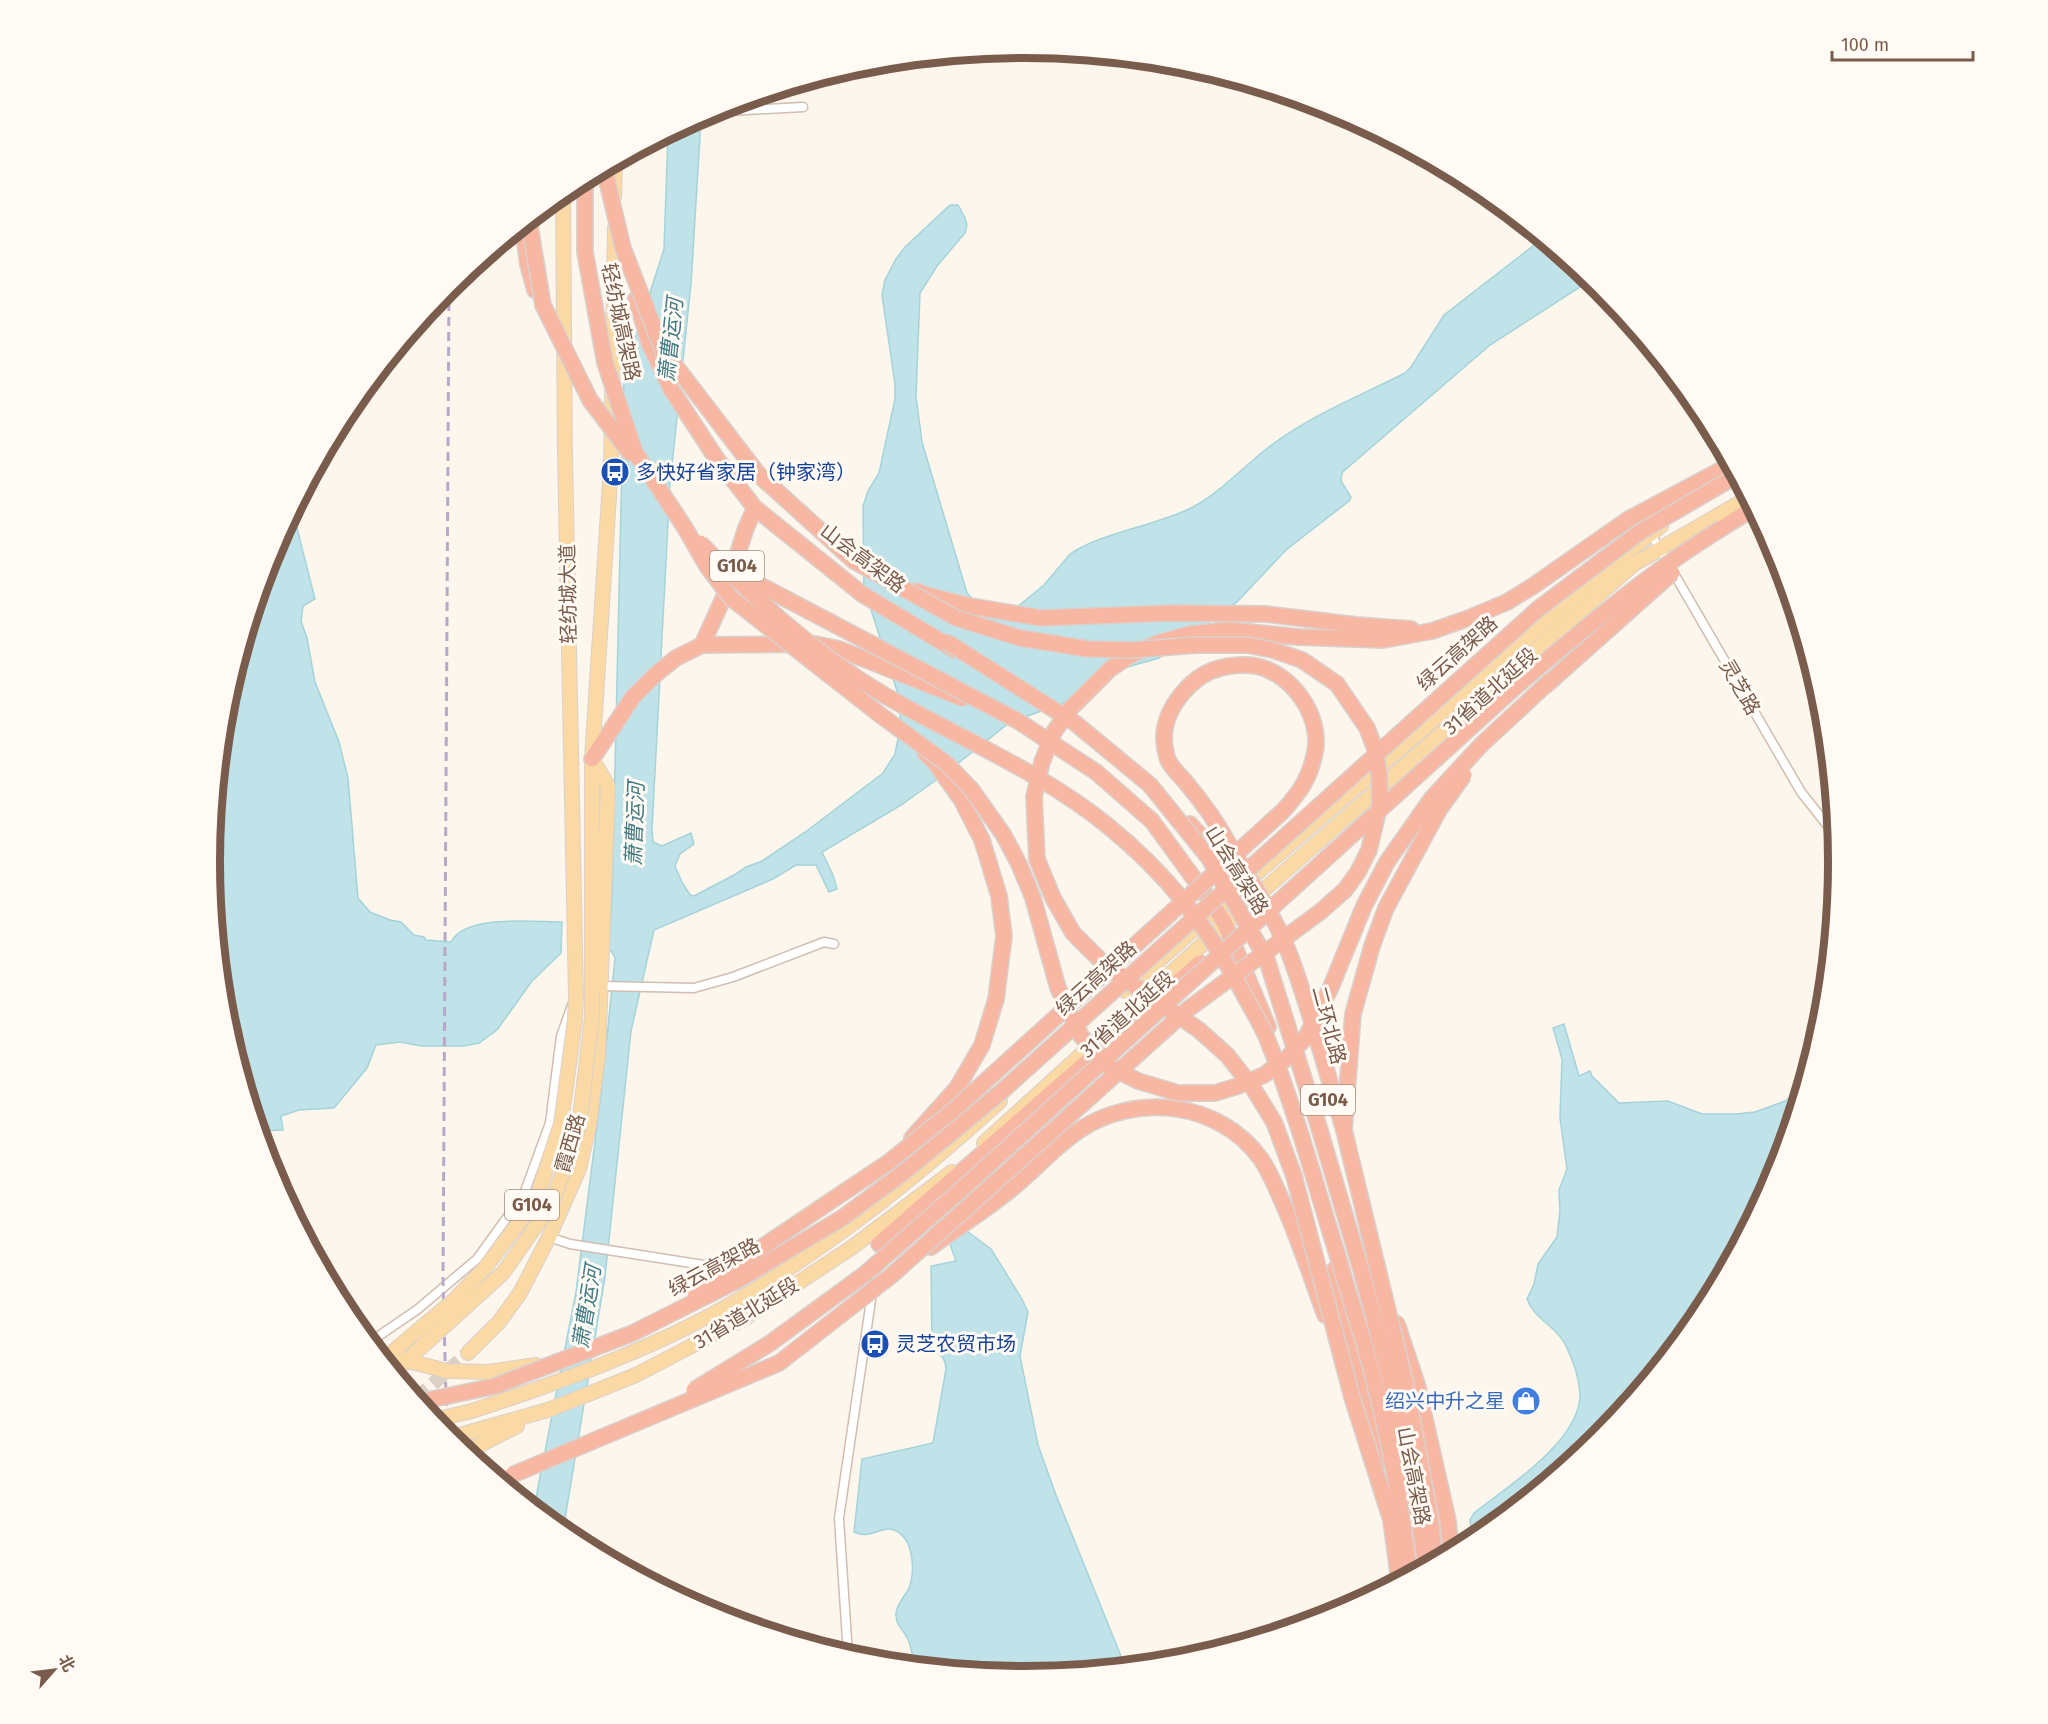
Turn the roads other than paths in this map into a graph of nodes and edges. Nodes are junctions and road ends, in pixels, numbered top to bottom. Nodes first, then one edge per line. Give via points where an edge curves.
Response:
1 (803, 107) dead end
2 (744, 110) edge
3 (615, 171) edge
4 (606, 176) edge
5 (585, 190) edge
6 (563, 205) edge
7 (530, 229) edge
8 (615, 233) junction
9 (524, 234) edge
10 (656, 346) junction
11 (564, 365) junction
12 (673, 376) joint
13 (1724, 468) edge
14 (1730, 478) edge
15 (1730, 479) edge
16 (1742, 501) edge
17 (755, 508) junction
18 (1747, 512) edge
19 (685, 528) junction
20 (1722, 528) junction
21 (1651, 534) junction
22 (1659, 548) junction
23 (854, 561) junction
24 (1432, 631) junction
25 (698, 647) junction
26 (1551, 680) junction
27 (879, 714) junction
28 (1018, 721) junction
29 (592, 759) junction
30 (1827, 824) edge
31 (1243, 885) junction
32 (1254, 900) junction
33 (1216, 909) junction
34 (1225, 924) junction
35 (834, 944) dead end
36 (1200, 963) junction
37 (1248, 979) junction
38 (1164, 980) junction
39 (601, 988) junction
40 (576, 996) junction
41 (1344, 1130) junction
42 (890, 1162) junction
43 (549, 1238) junction
44 (879, 1244) joint
45 (813, 1253) junction
46 (710, 1266) dead end
47 (892, 1275) junction
48 (419, 1328) junction
49 (633, 1333) junction
50 (377, 1337) edge
51 (385, 1348) edge
52 (468, 1353) tunnel mouth
53 (390, 1354) edge
54 (391, 1356) edge
55 (1343, 1364) junction
56 (400, 1367) edge
57 (425, 1398) edge
58 (551, 1409) junction
59 (444, 1418) edge
60 (461, 1435) edge
61 (475, 1448) edge
62 (506, 1476) edge
63 (506, 1476) edge
64 (1450, 1543) edge
65 (1435, 1552) edge
66 (1425, 1559) edge
67 (1408, 1567) edge
68 (1397, 1573) edge
69 (1397, 1573) edge
70 (847, 1645) edge

1 - 2 street
3 - 8 main road, G104
4 - 10 highway, 轻纺城高架路, bridge via 623,248
5 - 19 highway, 轻纺城高架路, bridge via 585,252 605,363 634,452
6 - 11 main road, 轻纺城大道 / G104
7 - 28 highway, G104, bridge via 543,304 590,400 667,502 754,582
8 - 10 highway, G104
8 - 29 main road, G104 via 610,466
9 - 11 highway via 539,304
10 - 12 highway, 轻纺城高架路, bridge
10 - 17 highway, G104 via 671,389 716,458
10 - 23 highway, bridge via 759,475
11 - 40 main road, 轻纺城大道 / G104
12 - 66 highway, 山会高架路, bridge via 746,484 813,548 856,584 1075,723 1150,785 1209,858 1267,960 1318,1124 1390,1379
13 - 24 highway via 1629,519 1507,602
14 - 21 main road via 1710,488
15 - 49 highway, 绿云高架路, bridge via 1640,532 1538,609 1001,1092 904,1172 842,1218 748,1274
16 - 22 main road, 31省道北延段
17 - 25 highway via 723,599
17 - 31 highway, 二环北路 / G104, bridge via 862,594 1074,721 1148,777
18 - 20 highway
19 - 27 highway, bridge via 731,598
19 - 67 highway, 山会高架路, bridge via 748,592 813,648 884,694 1066,795 1107,825 1190,906 1222,954 1265,1034 1305,1147 1372,1373 1403,1520
20 - 26 highway, bridge
20 - 62 highway, bridge via 1604,612 1513,689 865,1274 769,1344 659,1411
21 - 22 street, 灵芝路
21 - 31 main road
22 - 30 street, 灵芝路 via 1801,792
22 - 32 main road, 31省道北延段 via 1634,564
23 - 24 highway via 926,595 1041,618 1266,614
23 - 47 highway, bridge via 956,618 1020,638 1088,649 1248,645 1302,660 1337,684 1351,703 1367,728 1379,774 1380,804 1369,850 1345,890 1187,1010
24 - 55 highway, bridge via 1383,640 1228,630 1190,634 1158,643 1110,669 1070,709 1054,732 1034,797 1037,859 1073,933 1106,966 1199,1030 1227,1055 1274,1122 1294,1176
25 - 28 highway, bridge via 815,644 839,649
25 - 29 highway via 676,658 633,697
26 - 27 highway, bridge via 1482,744 1432,798 1387,862 1306,1037 1264,1075 1215,1093 1178,1093 1138,1081 1110,1066 1082,1036 1058,988 1033,898 1003,834 971,789 947,764
26 - 41 highway, bridge via 1479,753 1439,810 1386,908 1365,965 1353,1014
27 - 42 highway, bridge via 933,760 961,799 982,840 999,896 1004,936 996,999 982,1045 957,1088
28 - 33 highway, G104, bridge via 1096,772 1152,821
29 - 39 main road via 608,786 597,912
31 - 32 highway, 二环北路 / G104
31 - 33 main road
32 - 34 main road, 31省道北延段
32 - 64 highway, 二环北路 / G104 via 1291,964 1367,1233 1417,1383
33 - 34 highway, G104
33 - 45 main road via 942,1154
34 - 37 highway, G104
34 - 38 main road, 31省道北延段
35 - 39 street via 824,942 694,988
36 - 37 highway via 1222,965
36 - 38 highway
36 - 44 highway
37 - 69 highway, G104 via 1279,1055 1304,1138 1391,1521
38 - 58 main road, 31省道北延段 via 955,1170 851,1248 745,1318 636,1374
39 - 43 main road via 589,1126 579,1169
39 - 56 main road, 霞西路, bridge via 592,1017 579,1126 552,1203 503,1273
40 - 48 main road, 霞西路 / G104, bridge via 561,1124 536,1200 485,1268
40 - 50 street via 561,1036 550,1122 524,1194 477,1259 418,1309
41 - 42 highway, bridge via 1292,959 1263,901 1241,866 1236,857 1231,848 1221,830 1168,761 1164,737 1170,713 1181,693 1198,678 1220,668 1240,666 1257,666 1290,684 1309,711 1316,750 1304,787 1275,819 1257,835 1248,843 1239,851 1230,859 1177,907 1133,948 956,1108
41 - 65 highway, bridge via 1405,1381
42 - 49 highway, bridge
43 - 46 street
43 - 52 main road via 500,1322
44 - 70 street via 839,1518
45 - 54 main road, bridge via 744,1280 640,1329 531,1367 447,1371
45 - 59 main road, bridge via 723,1308 636,1351 545,1387
47 - 55 highway, bridge via 1010,1190 1086,1126 1139,1107 1187,1110 1229,1128 1261,1160 1290,1222
47 - 63 highway, bridge via 779,1363
48 - 51 main road, bridge
48 - 53 main road, 霞西路 / G104, bridge
49 - 57 highway, 绿云高架路, bridge via 495,1386
55 - 68 highway, bridge via 1391,1520
58 - 60 main road, 31省道北延段
58 - 61 main road

